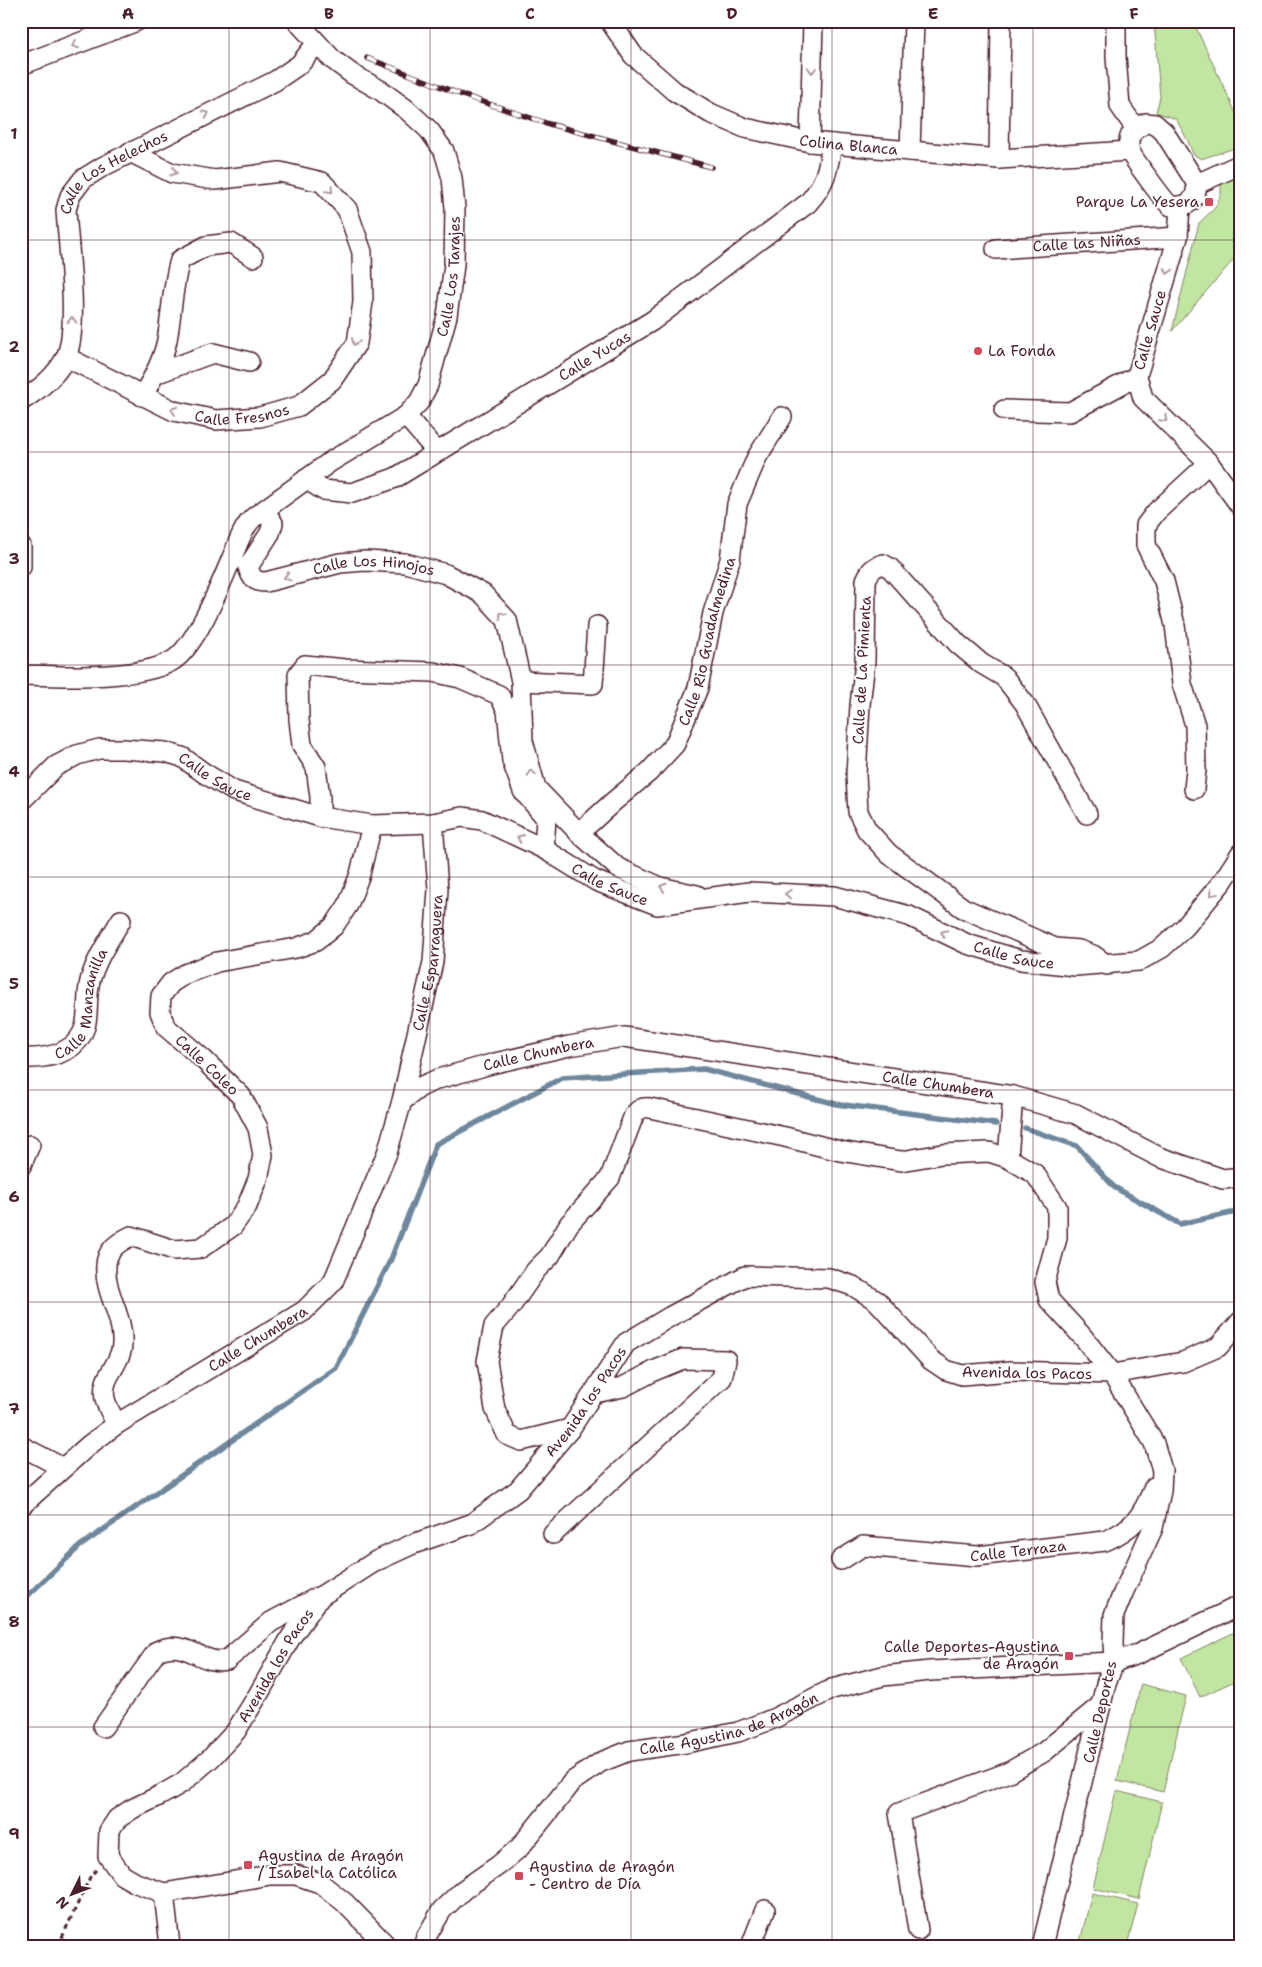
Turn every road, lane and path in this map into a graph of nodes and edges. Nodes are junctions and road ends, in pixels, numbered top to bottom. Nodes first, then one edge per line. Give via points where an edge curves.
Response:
1 (137, 21) edge
2 (297, 21) edge
3 (610, 21) edge
4 (813, 21) edge
5 (914, 21) edge
6 (1001, 21) edge
7 (1116, 21) edge
8 (317, 43) junction
9 (21, 65) edge
10 (1136, 129) junction
11 (810, 142) junction
12 (832, 144) junction
13 (1130, 150) junction
14 (910, 151) junction
15 (130, 152) junction
16 (999, 159) junction
17 (1241, 164) edge
18 (1197, 184) junction
19 (1180, 206) junction
20 (1178, 237) junction
21 (996, 249) dead end
22 (253, 257) dead end
23 (66, 357) junction
24 (249, 362) dead end
25 (156, 374) junction
26 (1137, 376) junction
27 (142, 396) junction
28 (21, 401) edge
29 (1004, 410) dead end
30 (406, 416) junction
31 (782, 417) dead end
32 (437, 452) junction
33 (1209, 463) junction
34 (306, 479) junction
35 (1241, 507) edge
36 (260, 513) junction
37 (21, 546) edge
38 (21, 566) edge
39 (597, 626) dead end
40 (21, 675) edge
41 (521, 681) junction
42 (1194, 790) dead end
43 (21, 801) edge
44 (1088, 814) dead end
45 (320, 817) junction
46 (433, 823) junction
47 (372, 825) junction
48 (580, 833) junction
49 (544, 849) junction
50 (1241, 853) edge
51 (711, 898) junction
52 (121, 920) dead end
53 (1107, 964) junction
54 (21, 1058) edge
55 (1013, 1096) junction
56 (402, 1101) junction
57 (30, 1144) dead end
58 (1008, 1158) junction
59 (21, 1166) edge
60 (1241, 1177) edge
61 (1241, 1321) edge
62 (1112, 1374) junction
63 (595, 1393) junction
64 (117, 1424) junction
65 (570, 1429) junction
66 (21, 1446) edge
67 (63, 1468) junction
68 (1162, 1470) junction
69 (21, 1506) edge
70 (553, 1534) dead end
71 (841, 1560) dead end
72 (321, 1596) junction
73 (1241, 1605) edge
74 (271, 1622) junction
75 (291, 1637) junction
76 (1114, 1662) junction
77 (1101, 1705) junction
78 (103, 1727) dead end
79 (108, 1856) junction
80 (164, 1893) junction
81 (765, 1910) dead end
82 (918, 1930) dead end
83 (58, 1946) edge
84 (170, 1946) edge
85 (387, 1946) edge
86 (424, 1946) edge
87 (751, 1946) edge
88 (1042, 1946) edge

1 -> 9 street
2 - 8 street, Calle Los Tarajes
3 - 11 street, Colina Blanca via 633,55 674,90 702,108 745,128
4 -> 11 street
5 - 14 street
6 - 16 street
7 - 10 street via 1120,106
15 -> 8 street, Calle Los Helechos via 275,81 300,64
8 - 30 street, Calle Los Tarajes via 332,59 406,109 429,130 444,151 452,178 454,265 447,316 428,385
10 - 13 street via 1129,140
10 - 18 street via 1146,123 1155,124 1164,132
11 - 12 street, Colina Blanca
12 - 14 street, Colina Blanca
12 - 32 street, Calle Yucas via 820,190 808,203 652,320
13 - 16 street, Colina Blanca
13 - 19 street via 1162,198 1170,206
14 - 16 street, Colina Blanca
23 -> 15 street, Calle Los Helechos via 73,324 66,210 70,196 83,179
15 -> 27 street, Calle Fresnos via 172,173 215,180 280,172 322,182 347,209 362,252 362,302 357,343 332,380 299,406 260,417 216,420 174,411
17 - 18 street
18 - 19 street via 1196,194 1190,202
19 - 20 street, Calle Sauce
20 - 21 street, Calle las Niñas
20 -> 26 street, Calle Sauce
22 - 25 street via 231,243 206,246 180,260 174,278 167,342
23 - 27 street, Calle Fresnos
23 - 28 street, Calle Los Helechos via 53,377
24 - 25 street via 213,353
25 - 27 street
26 - 29 street via 1070,412
26 -> 33 street, Calle Sauce via 1143,398
30 - 32 street
30 - 34 street, Calle Los Tarajes
31 - 48 street, Calle Rio Guadalmedina via 757,457 737,504 730,560 713,614 698,688 675,744 649,772
32 - 34 street, Calle Yucas via 395,478 352,493 323,490
33 - 35 street, Calle Sauce
33 - 42 street via 1146,525 1146,544 1164,581 1175,625 1182,684 1194,725
34 - 36 street, Calle Los Tarajes
36 - 40 street via 253,517 242,534 206,616 173,661 148,671 75,676
41 -> 36 street, Calle Los Hinojos via 507,620 483,594 446,574 405,564 365,561 340,563 257,582 250,576 248,567 273,523
37 - 38 street
39 - 41 street via 593,684
48 -> 41 street, Calle Los Hinojos via 536,788 523,741
43 - 45 street, Calle Sauce via 56,766 76,755 99,749 124,749 165,752 182,757 234,791
44 - 53 street, Calle de La Pimienta via 1025,704 1004,677 958,644 890,568 883,564 870,571 866,580 865,662 856,775 858,812 867,830 889,854 963,908 1055,948 1078,950
45 - 47 street, Calle Sauce
45 - 49 street via 316,767 302,746 299,720 298,674 305,665 433,672 460,678 498,694 507,710 512,762 523,791 546,818
46 - 47 street, Calle Sauce
49 -> 46 street, Calle Sauce via 482,820 462,817
46 - 56 street, Calle Esparraguera via 438,889 433,962
47 - 64 street, Calle Coleo via 360,874 348,905 334,926 316,941 296,948 217,962 185,974 171,983 161,996 160,1012 166,1027 241,1096 258,1128 263,1155 247,1206 232,1226 201,1248 174,1250 131,1236 118,1242 109,1253 106,1265 108,1288 123,1329 122,1346 104,1391 106,1406
51 -> 48 street, Calle Los Hinojos via 660,887 618,868
49 - 51 street, Calle Sauce via 596,881 657,905
50 -> 53 street, Calle Sauce via 1217,889 1185,927 1162,948 1139,961
53 -> 51 street, Calle Sauce via 1075,966 1021,960 967,944 909,916 834,896 749,892
52 - 54 street, Calle Manzanilla via 100,954 90,982 85,1026 80,1038 57,1055
55 - 56 street, Calle Chumbera via 624,1037 569,1046 438,1079 420,1087
55 - 58 street
55 - 60 street, Calle Chumbera via 1076,1114 1159,1157 1223,1179
56 - 64 street, Calle Chumbera via 387,1153 333,1282 304,1311
57 - 59 street
58 - 62 street via 1035,1174 1058,1207 1057,1238 1045,1282 1049,1300
58 - 65 street via 988,1152 942,1154 901,1162 644,1108 638,1110 610,1178 569,1224 550,1256 494,1326 487,1361 495,1409 507,1436 521,1441
61 - 62 street, Avenida los Pacos via 1218,1347 1201,1356
62 - 63 street, Avenida los Pacos via 1010,1371 962,1375 930,1360 877,1301 853,1286 829,1278 744,1276 626,1343
62 - 68 street, Calle Deportes via 1154,1444
63 - 65 street, Avenida los Pacos
63 - 70 street via 623,1387 683,1359 726,1360 722,1378
64 - 67 street, Calle Chumbera
65 - 72 street, Avenida los Pacos via 518,1490 471,1524 376,1561
66 - 67 street
67 - 69 street, Calle Chumbera
68 - 71 street, Calle Terraza via 1148,1503 1136,1521 1124,1532 1105,1541 978,1556 863,1546
68 - 76 street, Calle Deportes via 1162,1491 1153,1528 1114,1615
72 - 74 street
72 - 75 street, Avenida los Pacos
73 - 76 street, Calle Agustina de Aragón via 1138,1654
74 - 75 street
74 - 78 street via 227,1660 219,1662 176,1646 157,1651
75 - 79 street, Avenida los Pacos via 236,1731 182,1783 117,1819 109,1831
76 - 77 street, Calle Deportes
76 - 86 street, Calle Agustina de Aragón via 884,1676 832,1689 773,1719 738,1732 629,1751 601,1762 573,1781 520,1847 442,1910
77 - 82 street via 1044,1752 1009,1772 899,1813
77 - 88 street, Calle Deportes
79 - 80 street via 122,1875
79 - 83 path via 92,1875
80 - 84 street
80 - 85 street via 270,1875 296,1875 320,1883 344,1902
81 - 87 street

